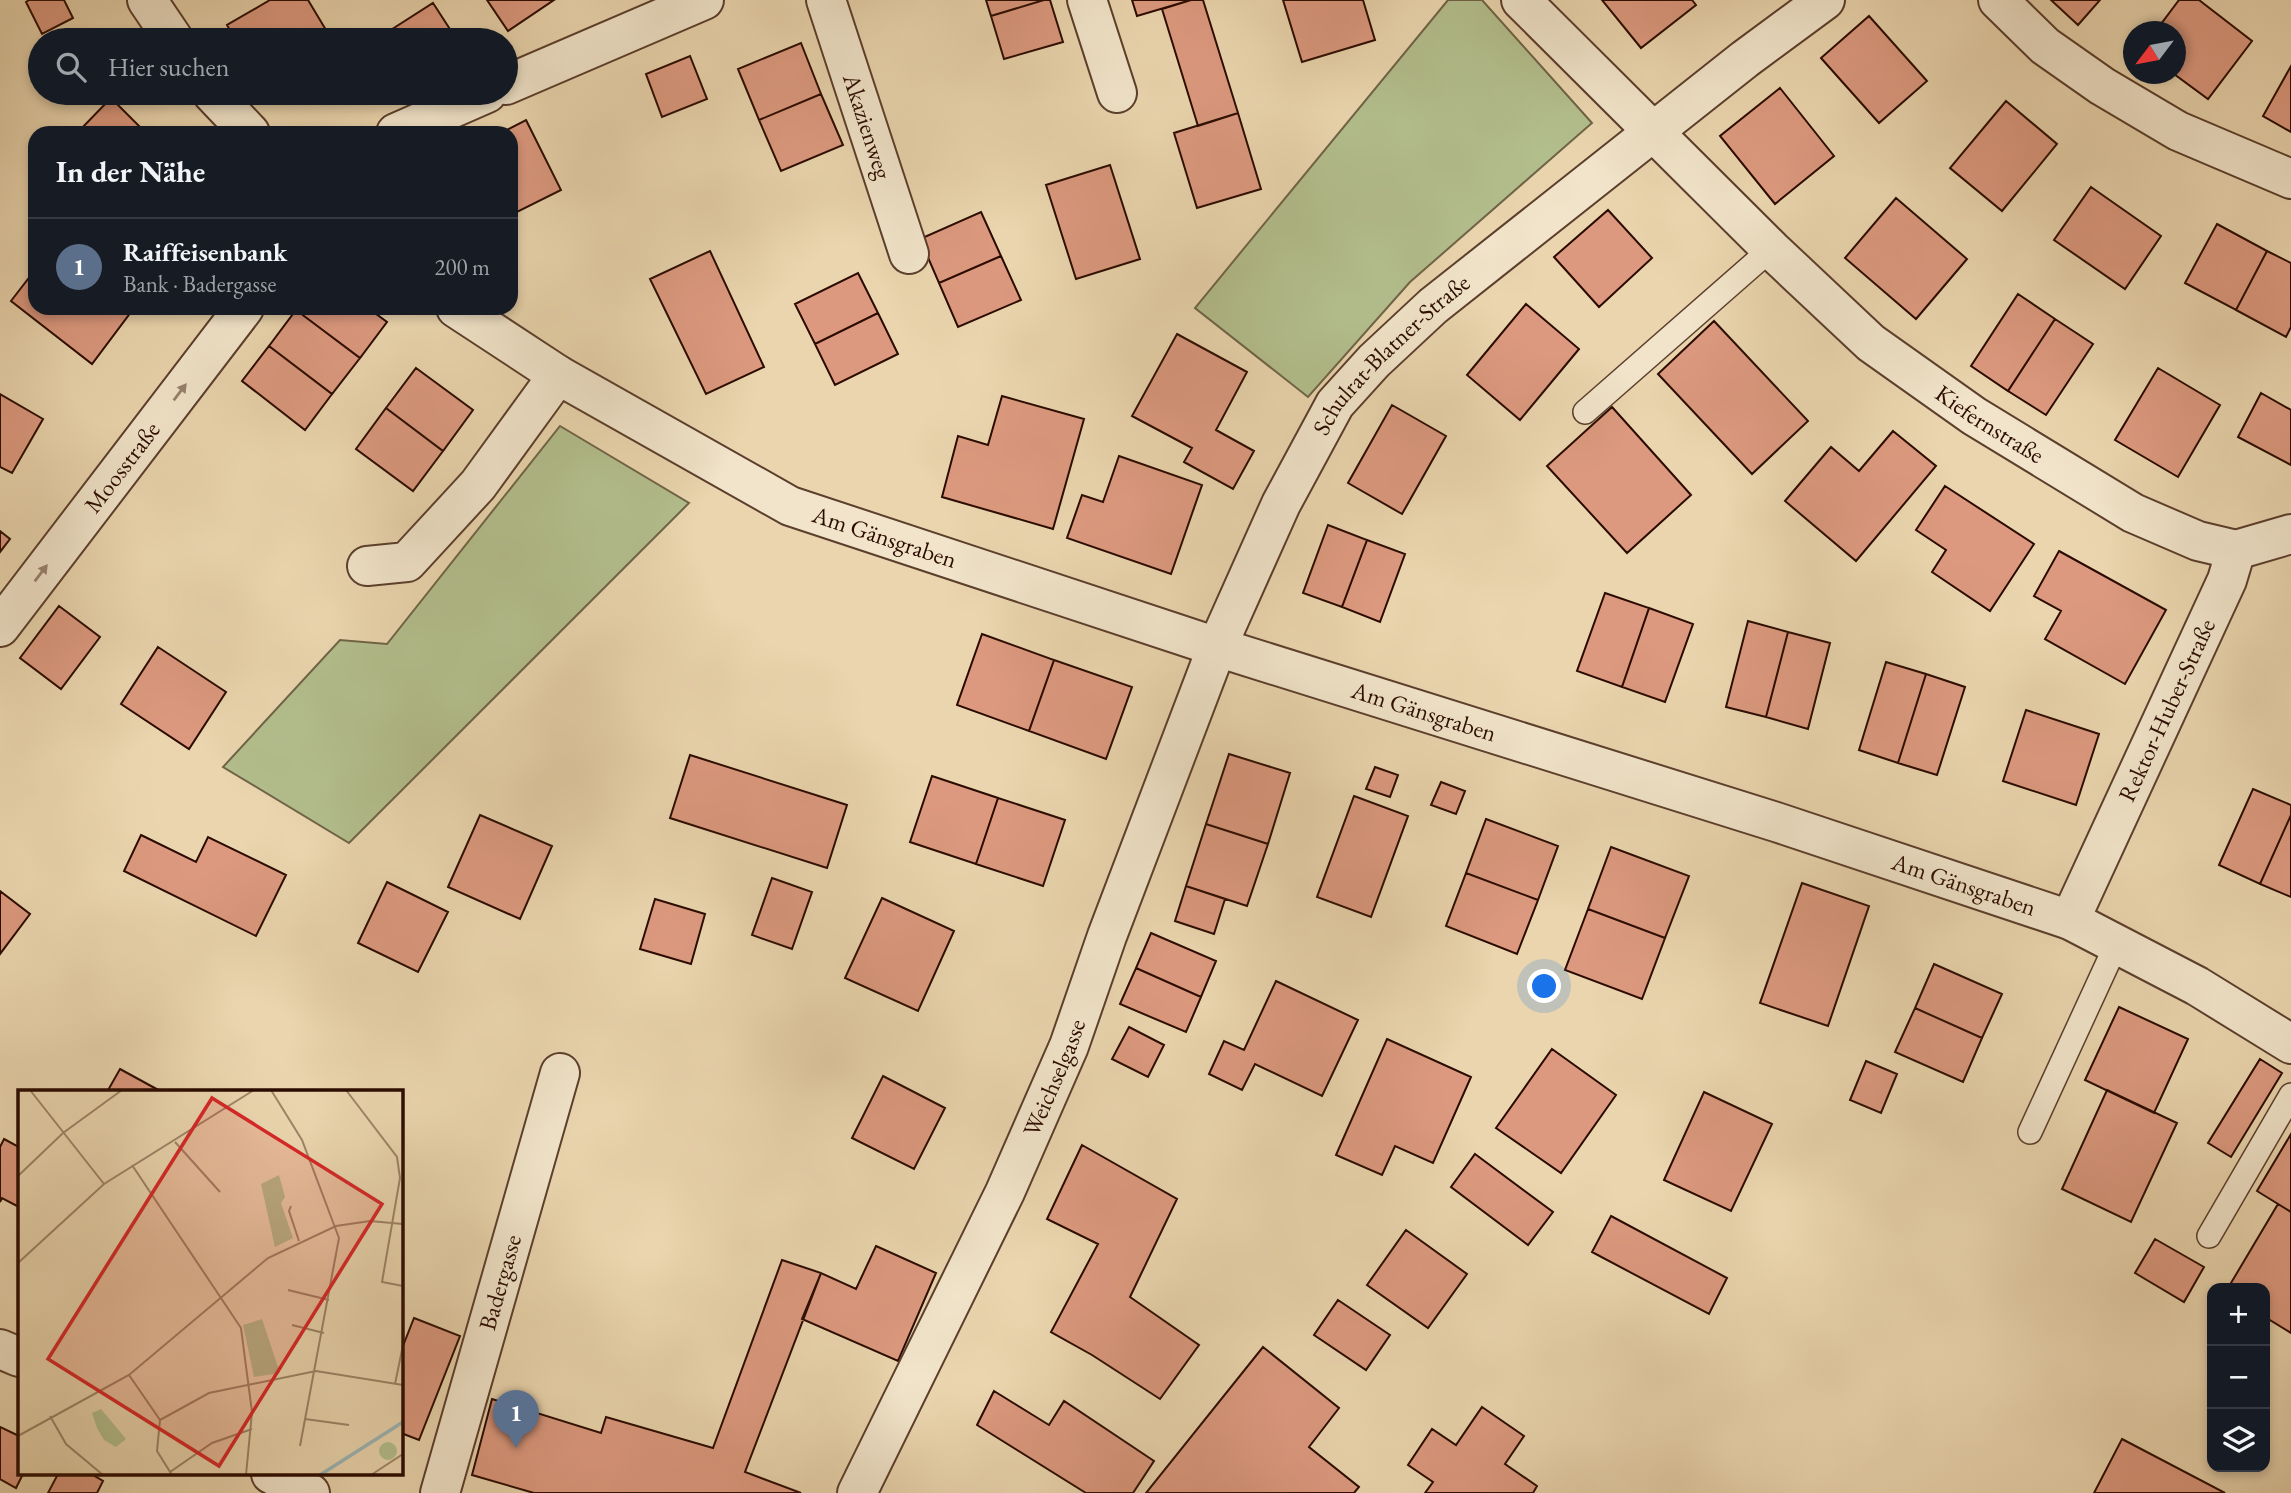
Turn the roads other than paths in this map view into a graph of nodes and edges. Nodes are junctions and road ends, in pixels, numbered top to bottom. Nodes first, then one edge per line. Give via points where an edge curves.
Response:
1 (147, 0) edge
2 (704, 0) edge
3 (826, 0) edge
4 (1087, 0) edge
5 (1521, 0) edge
6 (1825, 0) edge
7 (1998, 0) edge
8 (166, 28) edge
9 (518, 80) edge
10 (1117, 93) dead end
11 (223, 105) edge
12 (460, 105) edge
13 (243, 126) edge
14 (412, 126) edge
15 (1653, 131) junction
16 (2291, 179) edge
17 (1772, 249) junction
18 (909, 254) dead end
19 (239, 315) edge
20 (467, 315) edge
21 (558, 375) junction
22 (1585, 412) dead end
23 (2291, 534) edge
24 (2236, 550) junction
25 (367, 566) dead end
26 (0, 627) edge
27 (1217, 647) junction
28 (2070, 920) junction
29 (2117, 943) junction
30 (2291, 1044) edge
31 (560, 1073) dead end
32 (2291, 1095) edge
33 (2030, 1132) dead end
34 (2209, 1236) dead end
35 (0, 1349) edge
36 (18, 1357) edge
37 (275, 1476) edge
38 (310, 1493) edge
39 (440, 1493) edge
40 (857, 1493) edge

1 - 8 street
2 - 9 street
3 - 18 street, Akazienweg
4 - 10 street
5 - 15 street, Kiefernstraße
6 - 15 street
7 - 16 street via 2045,46 2102,86 2178,131
11 - 13 street
12 - 14 street
15 - 17 street, Kiefernstraße
15 - 27 street, Schulrat-Blatner-Straße via 1433,306 1335,404 1281,504
17 - 22 lane
17 - 24 street, Kiefernstraße via 1871,343 1974,416 2133,513 2198,541
26 -> 19 street, Moosstraße
20 - 21 street, Am Gänsgraben
21 - 25 street via 478,485 408,562
21 - 27 street, Am Gänsgraben via 790,506
23 - 24 street
24 - 28 street, Rektor-Huber-Straße via 2227,580
27 - 28 street, Am Gänsgraben via 1776,822
27 - 40 street, Weichselgasse via 1069,1046 1005,1192
28 - 29 street, Am Gänsgraben
29 - 30 street, Am Gänsgraben
29 - 33 lane
31 - 39 street, Badergasse
32 - 34 lane
35 - 36 street
37 - 38 street

